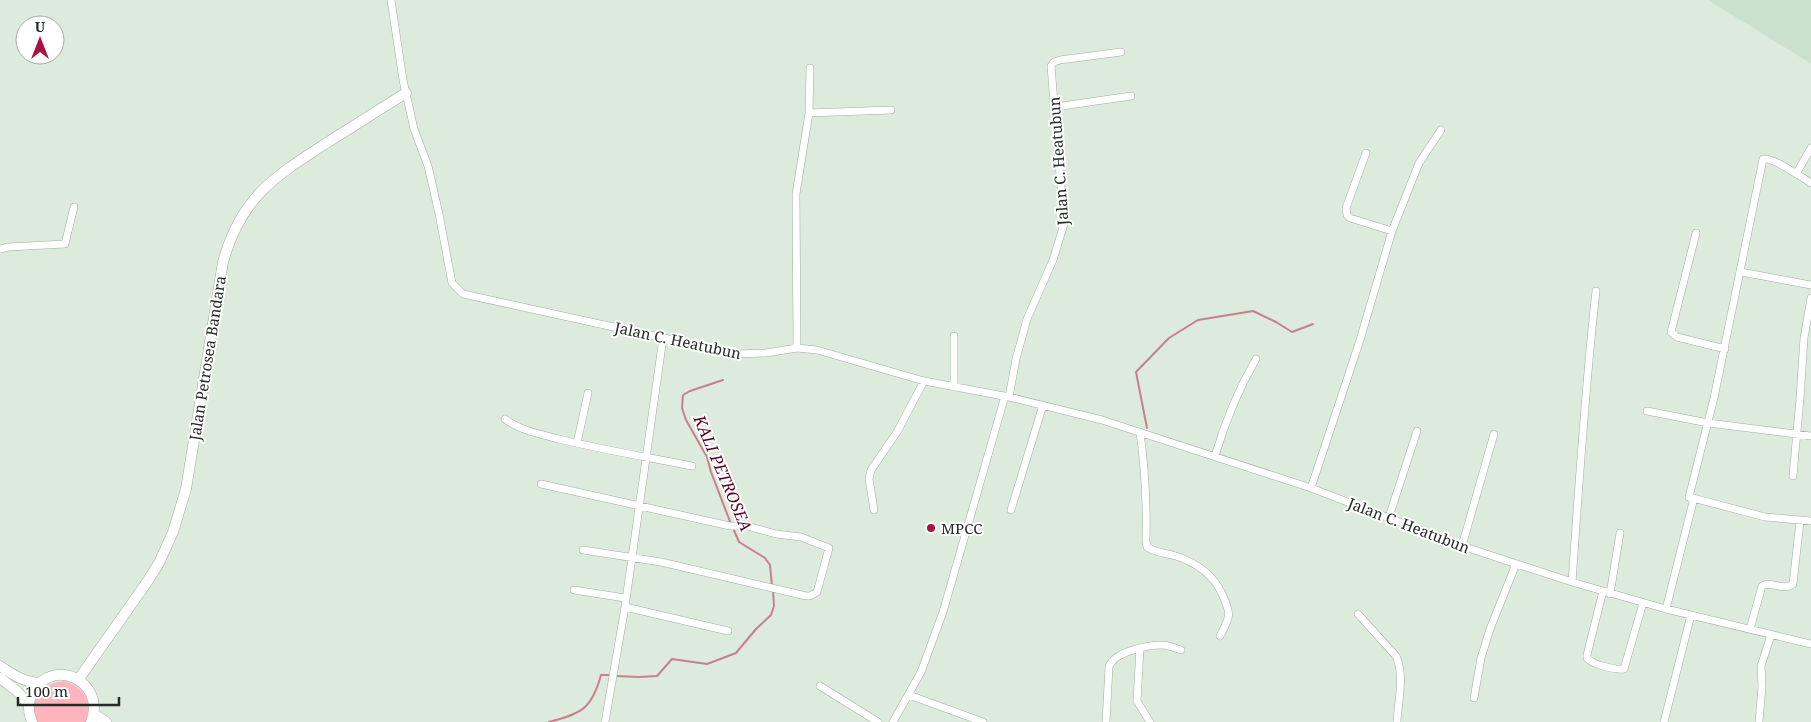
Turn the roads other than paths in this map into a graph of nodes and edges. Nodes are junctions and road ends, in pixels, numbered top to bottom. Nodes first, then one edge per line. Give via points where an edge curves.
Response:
1 (391, 0) edge
2 (1121, 52) dead end
3 (810, 68) dead end
4 (406, 93) junction
5 (1131, 96) dead end
6 (1055, 107) junction
7 (891, 110) dead end
8 (809, 113) junction
9 (1442, 130) dead end
10 (1811, 148) edge
11 (1366, 153) dead end
12 (1796, 174) junction
13 (1811, 183) edge
14 (74, 207) dead end
15 (1392, 231) junction
16 (1696, 233) dead end
17 (0, 249) edge
18 (1742, 272) junction
19 (1811, 285) edge
20 (1596, 292) dead end
21 (1811, 298) edge
22 (954, 336) dead end
23 (663, 338) junction
24 (797, 348) junction
25 (1725, 349) junction
26 (1256, 359) dead end
27 (924, 381) junction
28 (954, 386) junction
29 (588, 393) dead end
30 (1008, 396) junction
31 (1044, 405) junction
32 (1647, 411) dead end
33 (505, 419) dead end
34 (1708, 423) junction
35 (1417, 431) dead end
36 (1140, 432) junction
37 (1494, 434) dead end
38 (1797, 435) junction
39 (1811, 436) edge
40 (577, 443) junction
41 (1215, 456) junction
42 (647, 457) junction
43 (692, 466) dead end
44 (1793, 476) dead end
45 (541, 484) dead end
46 (1311, 488) junction
47 (1694, 498) junction
48 (639, 506) junction
49 (874, 510) dead end
50 (1011, 510) dead end
51 (1389, 517) junction
52 (1800, 521) junction
53 (1811, 521) edge
54 (1620, 533) dead end
55 (1462, 546) junction
56 (583, 550) dead end
57 (632, 556) junction
58 (1516, 564) junction
59 (1572, 582) junction
60 (574, 590) dead end
61 (1607, 592) junction
62 (625, 598) junction
63 (1643, 603) junction
64 (625, 606) junction
65 (1666, 609) junction
66 (1358, 614) dead end
67 (1691, 616) junction
68 (1750, 629) junction
69 (728, 630) dead end
70 (1771, 635) junction
71 (1220, 636) dead end
72 (1811, 644) edge
73 (1140, 648) junction
74 (1181, 650) dead end
75 (0, 666) edge
76 (0, 678) edge
77 (78, 680) junction
78 (40, 683) junction
79 (820, 686) dead end
80 (908, 695) junction
81 (1474, 698) dead end
82 (28, 704) junction
83 (93, 718) edge
84 (30, 720) edge
85 (106, 722) edge
86 (605, 722) edge
87 (878, 722) edge
88 (893, 722) edge
89 (983, 722) edge
90 (1106, 722) edge
91 (1150, 722) edge
92 (1397, 722) edge
93 (1664, 722) edge
94 (1759, 722) edge

1 - 4 street, Jalan C. Heatubun
2 - 6 street, Jalan C. Heatubun via 1054,62 1051,66
3 - 8 street
4 - 23 street, Jalan C. Heatubun via 414,129 428,166 452,283 463,294
4 - 77 main road, Jalan Petrosea Bandara via 280,174 256,196 239,220 223,262 186,489 173,532 147,582
5 - 6 street
6 - 30 street, Jalan C. Heatubun via 1064,229 1026,319
7 - 8 street
8 - 24 street via 796,194
9 - 15 street via 1419,163
10 - 12 street
11 - 15 street via 1346,212 1350,218
12 - 13 street
12 - 18 street via 1763,159
14 - 17 street via 65,244
15 - 46 street via 1366,323
16 - 25 street via 1671,332 1677,337
18 - 19 street
18 - 25 street
20 - 59 street
21 - 38 street via 1804,338
22 - 28 street
23 - 24 street, Jalan C. Heatubun via 737,354
23 - 42 street
24 - 27 street, Jalan C. Heatubun via 838,355
25 - 34 street
26 - 41 street via 1238,392
27 - 28 street, Jalan C. Heatubun
27 - 49 street via 897,432 871,470 869,479
28 - 30 street, Jalan C. Heatubun
29 - 40 street
30 - 31 street, Jalan C. Heatubun
30 - 80 street via 943,612 921,672
31 - 36 street, Jalan C. Heatubun
31 - 50 street
32 - 34 street
33 - 40 street via 521,429
34 - 38 street
34 - 47 street via 1689,497
35 - 51 street
36 - 41 street, Jalan C. Heatubun
36 - 71 street via 1145,466 1147,546 1204,569 1212,577 1229,608 1228,622
37 - 55 street
38 - 39 street
38 - 44 street
40 - 42 street
41 - 46 street, Jalan C. Heatubun
42 - 43 street
42 - 48 street
45 - 48 street
46 - 51 street, Jalan C. Heatubun
47 - 52 street via 1765,517
47 - 65 street
48 - 57 street
48 - 57 street via 805,538 829,548 817,592 810,596
51 - 55 street, Jalan C. Heatubun
52 - 53 street
52 - 68 street via 1794,584 1762,586
54 - 61 street
55 - 58 street, Jalan C. Heatubun
56 - 57 street
57 - 62 street
58 - 59 street, Jalan C. Heatubun
58 - 81 street via 1490,629
59 - 61 street, Jalan C. Heatubun
60 - 62 street
61 - 63 street, Jalan C. Heatubun
61 - 63 street via 1587,654 1591,662 1624,668
62 - 64 street
63 - 65 street, Jalan C. Heatubun
64 - 69 street
64 - 86 street
65 - 67 street, Jalan C. Heatubun
66 - 92 street via 1399,663
67 - 68 street, Jalan C. Heatubun
67 - 93 street
68 - 70 street, Jalan C. Heatubun
70 - 72 street, Jalan C. Heatubun
70 - 94 street via 1761,666
73 - 74 street via 1162,645
73 - 90 street via 1114,659 1110,664
73 - 91 street via 1137,698
75 - 78 main road via 20,679
76 - 82 main road
77 - 78 main road via 59,675
77 - 83 main road via 92,694
78 - 82 main road
79 - 87 street
80 - 88 street
80 - 89 street
82 - 84 main road
83 - 85 main road

